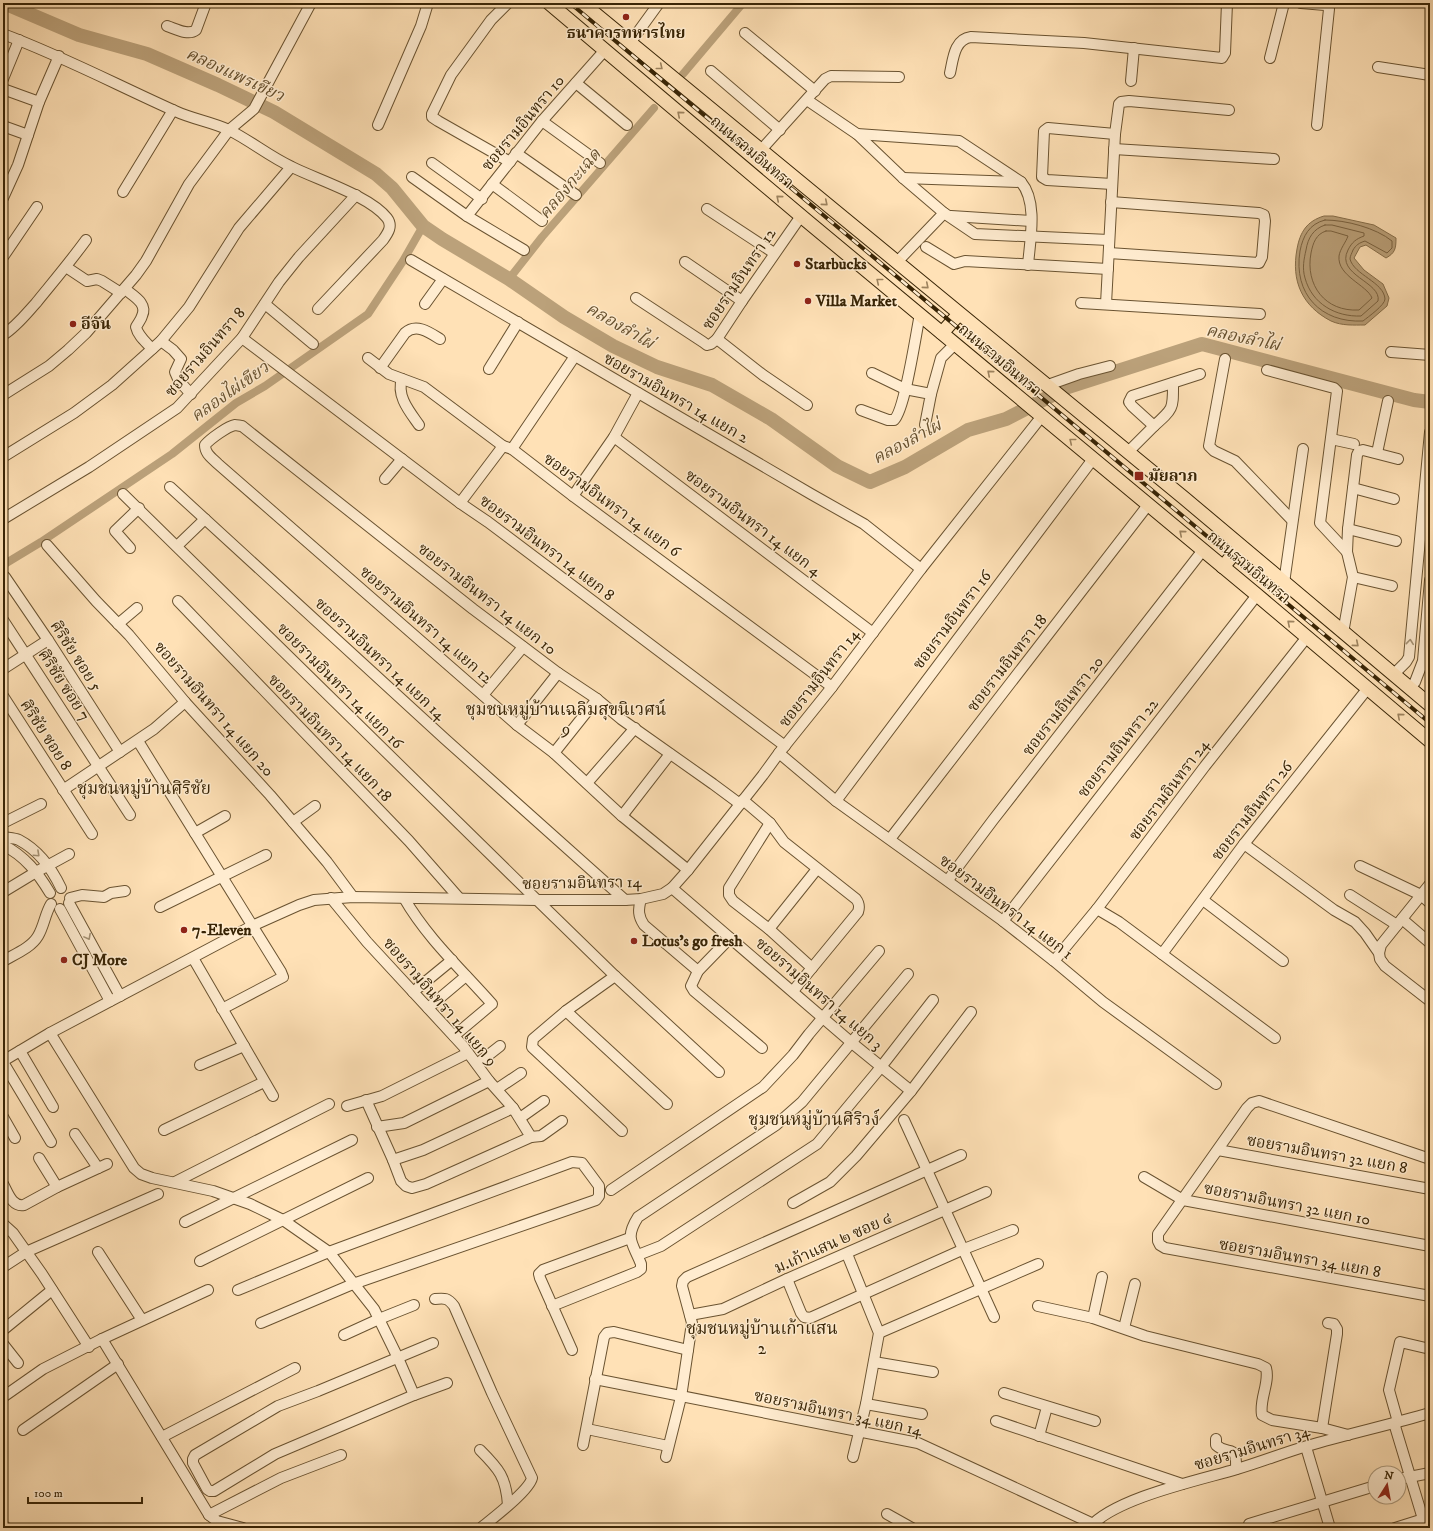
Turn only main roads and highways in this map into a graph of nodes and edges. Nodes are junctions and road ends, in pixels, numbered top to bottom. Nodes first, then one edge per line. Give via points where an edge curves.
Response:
1 (549, 3) edge
2 (582, 3) edge
3 (959, 314) junction
4 (942, 333) junction
5 (1240, 546) junction
6 (1223, 567) junction
7 (1430, 705) edge
8 (1430, 741) edge

4 -> 1 main road, ถนนรามอินทรา
2 -> 3 main road, ถนนรามอินทรา
3 - 4 main road
3 - 5 main road, ถนนรามอินทรา
6 -> 4 main road, ถนนรามอินทรา
5 - 6 main road
5 -> 7 main road, ถนนรามอินทรา
8 -> 6 main road, ถนนรามอินทรา

